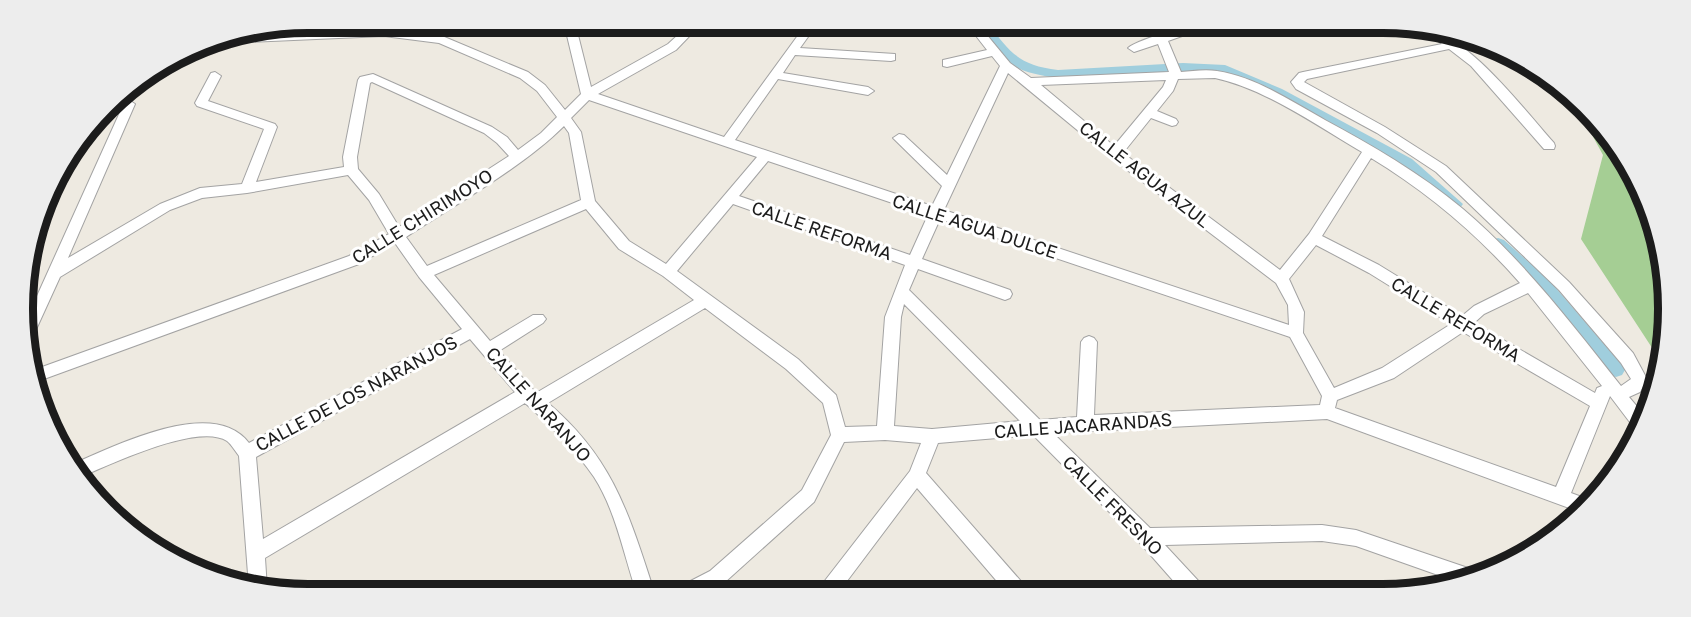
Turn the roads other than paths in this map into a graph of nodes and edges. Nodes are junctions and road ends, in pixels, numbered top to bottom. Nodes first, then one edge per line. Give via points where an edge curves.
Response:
1 (308, 33) edge
2 (384, 33) edge
3 (384, 33) edge
4 (571, 33) edge
5 (686, 33) edge
6 (804, 33) edge
7 (979, 33) edge
8 (1176, 33) edge
9 (1161, 38) junction
10 (1445, 40) edge
11 (1452, 45) junction
12 (1134, 48) dead end
13 (791, 51) junction
14 (993, 52) junction
15 (891, 57) dead end
16 (947, 63) dead end
17 (1006, 66) junction
18 (1174, 69) junction
19 (774, 75) junction
20 (215, 76) dead end
21 (1029, 82) junction
22 (868, 91) dead end
23 (587, 95) junction
24 (129, 104) dead end
25 (1149, 113) junction
26 (566, 118) junction
27 (1173, 122) dead end
28 (1358, 132) junction
29 (899, 138) dead end
30 (727, 142) junction
31 (1550, 146) dead end
32 (1369, 151) junction
33 (1115, 154) junction
34 (765, 155) junction
35 (517, 157) junction
36 (351, 170) junction
37 (950, 186) junction
38 (247, 188) junction
39 (730, 198) junction
40 (588, 202) junction
41 (935, 214) junction
42 (398, 235) junction
43 (1314, 238) junction
44 (914, 262) junction
45 (668, 272) junction
46 (424, 273) junction
47 (53, 274) junction
48 (1281, 279) junction
49 (1530, 285) junction
50 (901, 291) junction
51 (1005, 294) dead end
52 (706, 300) junction
53 (34, 319) edge
54 (538, 320) dead end
55 (1462, 324) junction
56 (473, 330) junction
57 (1295, 333) junction
58 (1089, 342) dead end
59 (489, 349) junction
60 (41, 374) edge
61 (1614, 389) junction
62 (531, 398) junction
63 (1598, 402) junction
64 (1328, 404) junction
65 (1636, 417) edge
66 (1085, 423) junction
67 (1035, 428) junction
68 (885, 433) junction
69 (839, 435) junction
70 (932, 436) junction
71 (246, 453) junction
72 (83, 468) edge
73 (916, 475) junction
74 (1560, 498) junction
75 (1577, 503) edge
76 (1146, 537) junction
77 (255, 554) junction
78 (1454, 575) edge
79 (257, 579) edge
80 (643, 584) edge
81 (703, 584) edge
82 (840, 584) edge
83 (1011, 584) edge
84 (1190, 584) edge

1 - 3 street
2 - 26 street via 442,40 524,75 541,88
4 - 23 street
5 - 23 street, CALLE CHIRIMOYO via 672,47
6 - 13 street
7 - 14 street, CALLE AGUA AZUL
8 - 9 street
9 - 12 street
9 - 18 street
10 - 11 street
11 - 28 street via 1303,76 1297,81
11 - 31 street via 1482,71
13 - 15 street
13 - 19 street
14 - 16 street
14 - 17 street, CALLE AGUA AZUL
17 - 21 street, CALLE AGUA AZUL
17 - 37 street
18 - 21 street
18 - 25 street via 1169,88
18 - 28 street via 1234,78
19 - 22 street
19 - 30 street
20 - 38 street via 201,103 271,127
21 - 33 street, CALLE AGUA AZUL
23 - 26 street, CALLE CHIRIMOYO
23 - 30 street, CALLE AGUA DULCE
24 - 47 street
25 - 27 street
25 - 33 street
26 - 35 street, CALLE CHIRIMOYO
26 - 40 street via 575,132
28 - 32 street
28 - 61 street via 1416,151 1441,169 1564,286 1627,358 1639,379 1634,387
29 - 37 street
30 - 34 street, CALLE AGUA DULCE
32 - 43 street
32 - 49 street via 1397,167 1466,220
33 - 48 street, CALLE AGUA AZUL
34 - 39 street
34 - 41 street, CALLE AGUA DULCE
35 - 36 street via 488,130 368,78 362,83
35 - 42 street, CALLE CHIRIMOYO
36 - 38 street
36 - 42 street, CALLE NARANJO
37 - 41 street
38 - 47 street via 200,193 174,203
39 - 44 street, CALLE REFORMA
39 - 45 street
40 - 45 street via 624,245
40 - 46 street
41 - 44 street
41 - 57 street, CALLE AGUA DULCE
42 - 46 street, CALLE NARANJO
42 - 60 street, CALLE CHIRIMOYO via 354,260
43 - 48 street
43 - 55 street, CALLE REFORMA via 1374,269
44 - 50 street
44 - 51 street, CALLE REFORMA
45 - 52 street
46 - 56 street, CALLE NARANJO
47 - 53 street
48 - 57 street, CALLE AGUA AZUL via 1296,306 1299,321
49 - 55 street, CALLE JACARANDAS via 1479,310
49 - 61 street
50 - 67 street, CALLE FRESNO
50 - 68 street via 893,317
52 - 62 street
52 - 69 street via 792,364 830,400
54 - 59 street
55 - 63 street, CALLE REFORMA
55 - 64 street, CALLE JACARANDAS via 1388,373
56 - 59 street, CALLE NARANJO
56 - 71 street, CALLE DE LOS NARANJOS
57 - 64 street
58 - 66 street
59 - 62 street, CALLE NARANJO
61 - 63 street
61 - 65 street
62 - 77 street
62 - 80 street, CALLE NARANJO via 560,423 600,472 619,511
63 - 74 street
64 - 66 street, CALLE JACARANDAS
64 - 74 street, CALLE JACARANDAS
66 - 67 street, CALLE JACARANDAS
67 - 70 street, CALLE JACARANDAS
67 - 76 street, CALLE FRESNO
68 - 69 street, CALLE JACARANDAS
68 - 70 street, CALLE JACARANDAS
69 - 81 street via 808,496 717,577
70 - 73 street
71 - 72 street, CALLE DE LOS NARANJOS via 232,435 196,429 151,441
71 - 77 street
73 - 82 street
73 - 83 street
74 - 75 street, CALLE JACARANDAS
76 - 78 street via 1322,533 1356,538
76 - 84 street, CALLE FRESNO
77 - 79 street

